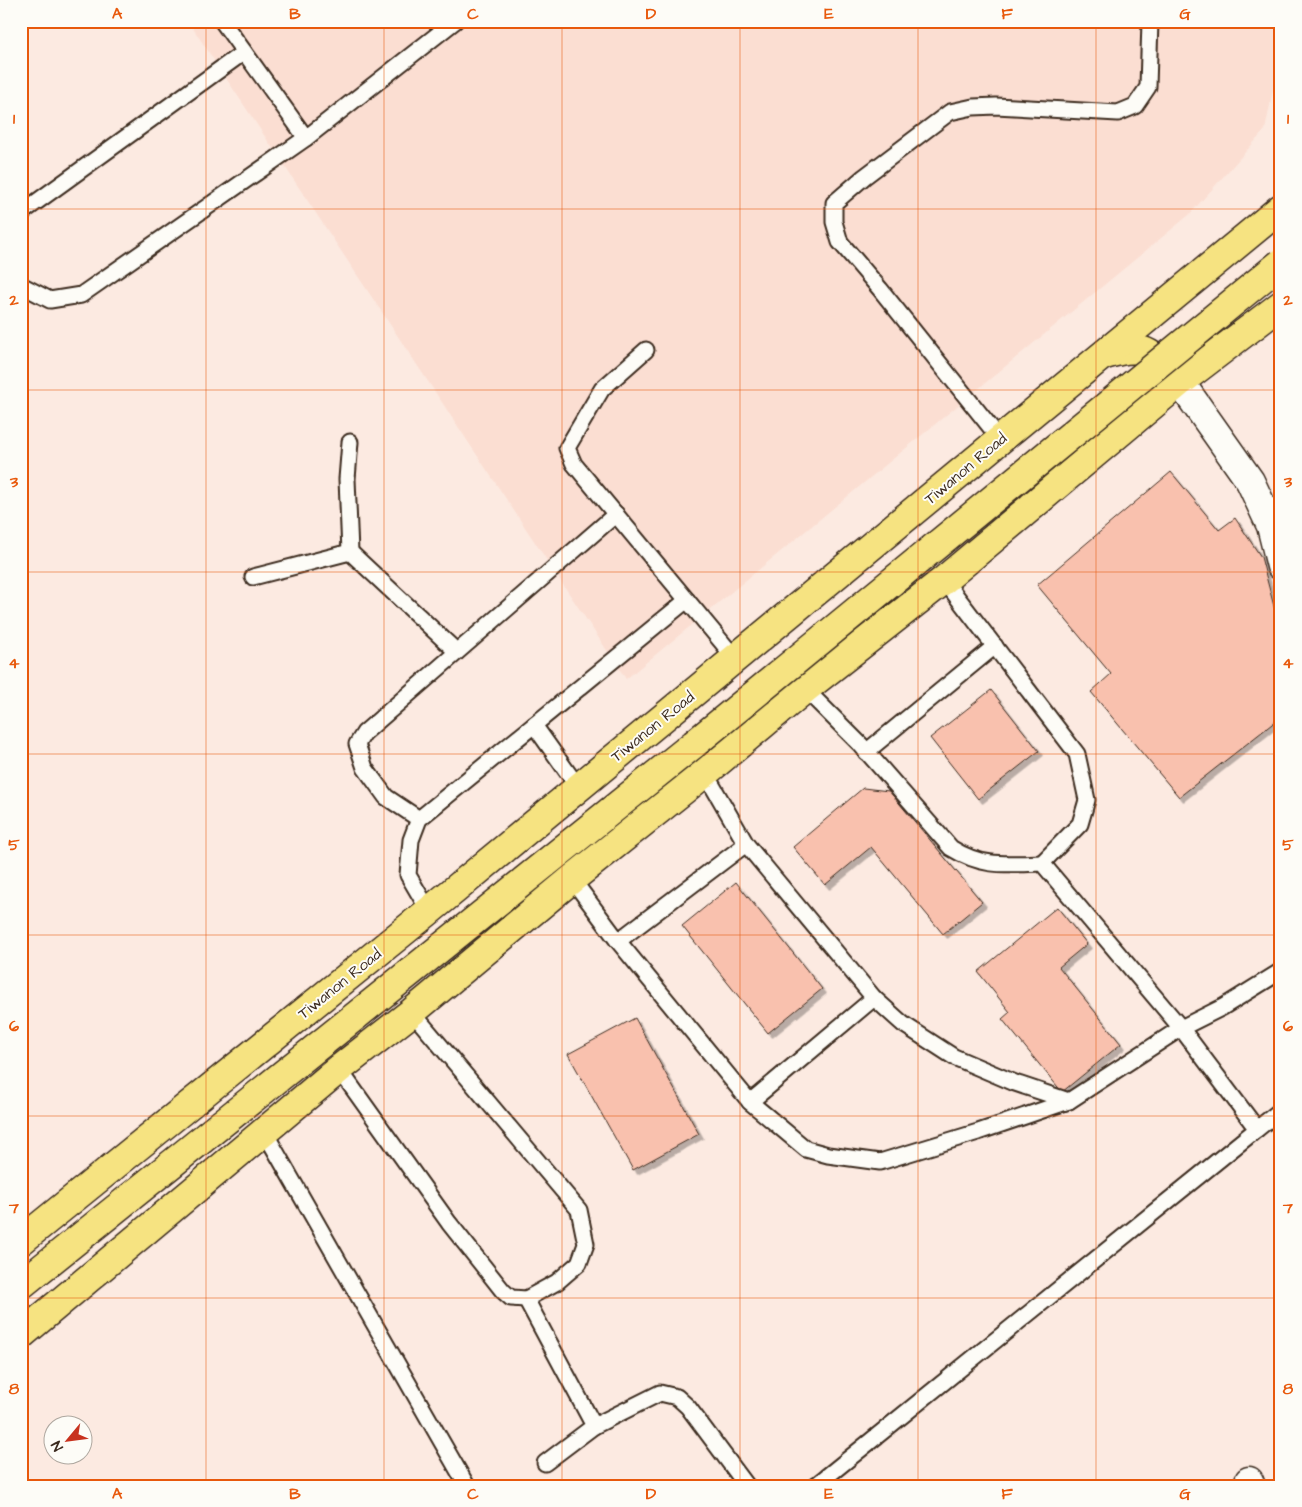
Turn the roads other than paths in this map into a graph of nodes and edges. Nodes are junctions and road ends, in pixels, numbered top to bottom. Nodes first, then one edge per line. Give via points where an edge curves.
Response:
1 (222, 21) edge
2 (455, 21) edge
3 (1150, 21) edge
4 (244, 52) junction
5 (306, 138) junction
6 (1281, 208) edge
7 (21, 215) edge
8 (1281, 263) edge
9 (21, 285) edge
10 (1281, 305) edge
11 (646, 350) dead end
12 (1103, 355) junction
13 (1180, 382) junction
14 (1000, 439) junction
15 (350, 442) dead end
16 (616, 514) junction
17 (350, 552) junction
18 (1280, 563) edge
19 (253, 577) dead end
20 (944, 580) junction
21 (687, 600) junction
22 (995, 646) junction
23 (457, 652) junction
24 (736, 658) junction
25 (804, 689) junction
26 (534, 724) junction
27 (866, 752) junction
28 (705, 773) junction
29 (578, 787) junction
30 (419, 819) junction
31 (746, 844) junction
32 (1042, 863) junction
33 (572, 880) junction
34 (429, 911) junction
35 (618, 941) junction
36 (1281, 971) edge
37 (874, 998) junction
38 (412, 1012) junction
39 (1181, 1028) junction
40 (339, 1069) junction
41 (1069, 1101) junction
42 (750, 1102) junction
43 (1281, 1110) edge
44 (1257, 1129) junction
45 (264, 1131) junction
46 (21, 1241) edge
47 (21, 1285) edge
48 (526, 1299) junction
49 (21, 1335) edge
50 (594, 1426) junction
51 (545, 1463) dead end
52 (467, 1486) edge
53 (747, 1486) edge
54 (815, 1486) edge

1 - 4 lane
2 - 5 lane
3 - 14 lane via 1148,88 1135,106 1118,114 996,106 950,112 834,203 834,222 840,242
4 - 5 lane
4 - 7 lane
5 - 9 lane via 81,295 50,300
6 - 12 main road, Tiwanon Road
8 - 47 main road, bridge via 694,744
10 - 13 main road
11 - 16 lane via 602,390 567,448 574,464
12 - 13 main road via 1137,348 1152,355
12 - 14 main road, Tiwanon Road
13 - 18 street via 1250,481 1271,526
13 - 20 main road
14 - 24 main road, Tiwanon Road
15 - 17 lane
16 - 21 lane
16 - 23 lane
17 - 19 lane
17 - 23 lane
20 - 22 lane
20 - 25 main road
21 - 24 lane
21 - 26 lane
22 - 27 lane
22 - 32 lane via 1077,754 1087,800 1080,824
23 - 30 lane via 364,733 357,744 365,768 386,797
24 - 29 main road, Tiwanon Road
25 - 27 lane
25 - 28 main road
26 - 29 lane
26 - 30 lane
27 - 32 lane via 951,848 966,857 990,864
28 - 31 lane
28 - 33 main road
29 - 34 main road, Tiwanon Road
30 - 34 lane via 411,840 408,875
31 - 35 lane
31 - 37 lane
32 - 39 lane
33 - 35 lane
33 - 38 main road
34 - 46 main road, Tiwanon Road
35 - 42 lane
36 - 39 lane via 1223,1007
37 - 41 lane via 903,1024 954,1057
37 - 42 lane
38 - 40 main road
38 - 48 lane via 579,1210 586,1244 579,1263 558,1282
39 - 41 lane
39 - 44 lane
40 - 45 main road
40 - 48 lane via 449,1223 503,1291 512,1298
41 - 42 lane via 880,1162 806,1148
43 - 44 lane
44 - 54 lane
45 - 49 main road
45 - 52 lane
48 - 50 lane
50 - 51 lane
50 - 53 lane via 660,1393 677,1396 688,1406

